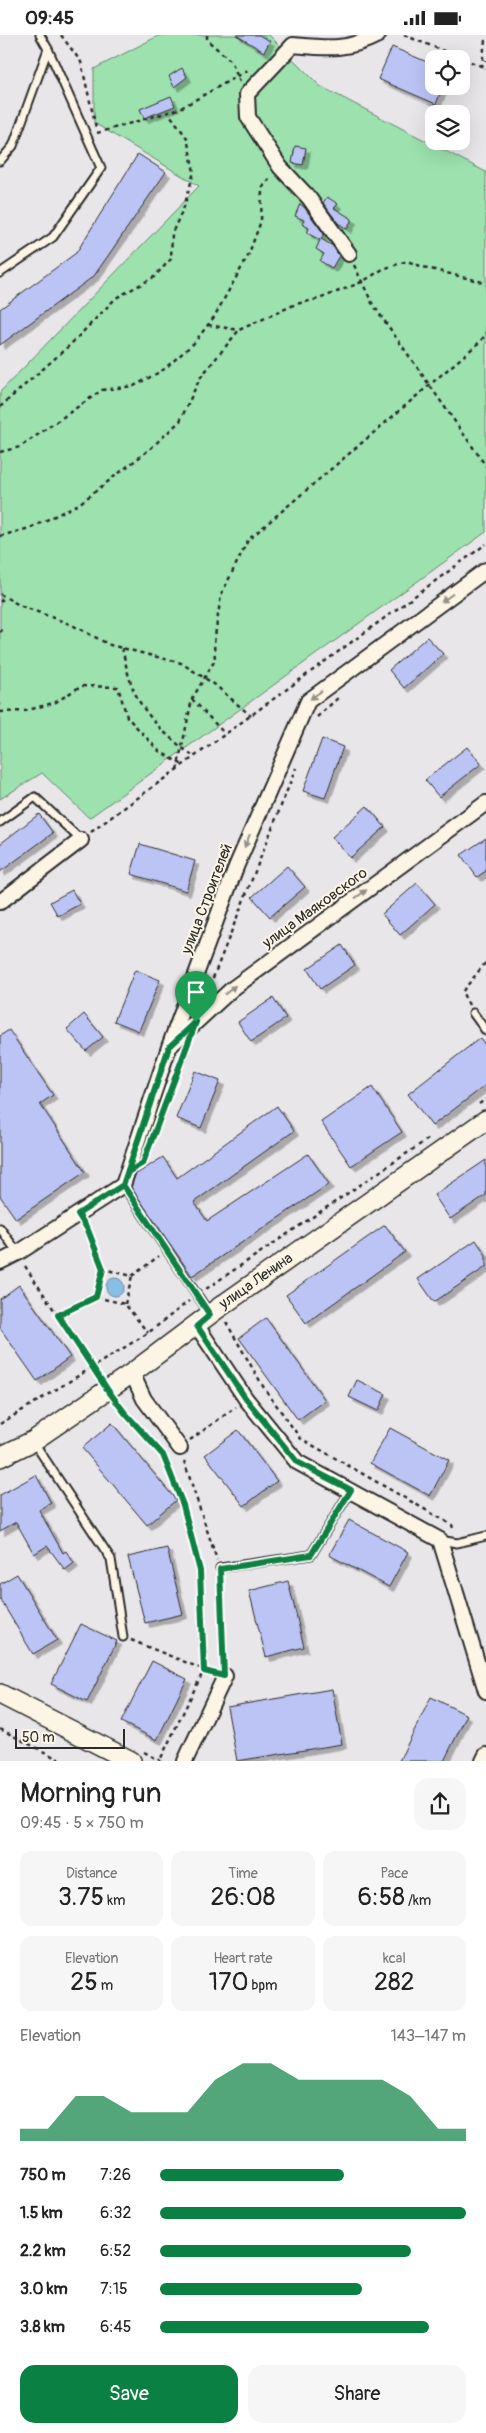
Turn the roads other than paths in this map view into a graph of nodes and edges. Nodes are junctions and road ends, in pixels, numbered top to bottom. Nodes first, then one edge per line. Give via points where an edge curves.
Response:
1 (40, 35) edge
2 (378, 35) edge
3 (296, 40) edge
4 (48, 49) junction
5 (0, 161) edge
6 (349, 254) road end
7 (0, 273) edge
8 (486, 569) edge
9 (486, 803) edge
10 (0, 822) edge
11 (80, 840) joint
12 (0, 902) edge
13 (473, 1013) road end
14 (486, 1031) edge
15 (169, 1047) junction
16 (482, 1112) edge
17 (123, 1185) junction
18 (0, 1227) edge
19 (18, 1253) junction
20 (0, 1262) edge
21 (208, 1316) junction
22 (132, 1373) junction
23 (33, 1441) junction
24 (180, 1448) road end
25 (0, 1457) edge
26 (351, 1490) junction
27 (486, 1536) edge
28 (440, 1540) junction
29 (220, 1569) road end
30 (123, 1637) road end
31 (224, 1676) road end
32 (486, 1691) edge
33 (2, 1698) edge
34 (486, 1755) edge
35 (131, 1761) edge
36 (184, 1761) edge
37 (483, 1761) edge

1 - 4 lane
2 - 3 street via 359,45 329,49
3 - 6 street via 247,94 248,117 280,167 309,197
4 - 5 lane via 13,147
4 - 7 lane via 101,168 53,237
8 -> 15 street, улица Строителей via 308,701 236,867
15 -> 9 street, улица Маяковского via 232,989
10 - 11 lane via 35,797
11 - 12 street
13 - 14 lane
15 - 17 street, улица Строителей
16 - 21 main road, улица Ленина
17 - 19 street
17 - 21 lane via 197,1294
18 - 19 lane
19 - 20 street
21 - 22 main road, улица Ленина
21 - 26 street via 246,1399 297,1462
22 - 23 main road, улица Ленина
22 - 24 street via 144,1399
23 - 25 main road, улица Ленина
23 - 30 lane via 111,1559
26 - 28 street
26 - 29 lane via 311,1555
27 - 28 lane via 457,1543
28 - 32 street
31 - 36 street
33 - 35 main road
34 - 37 street

